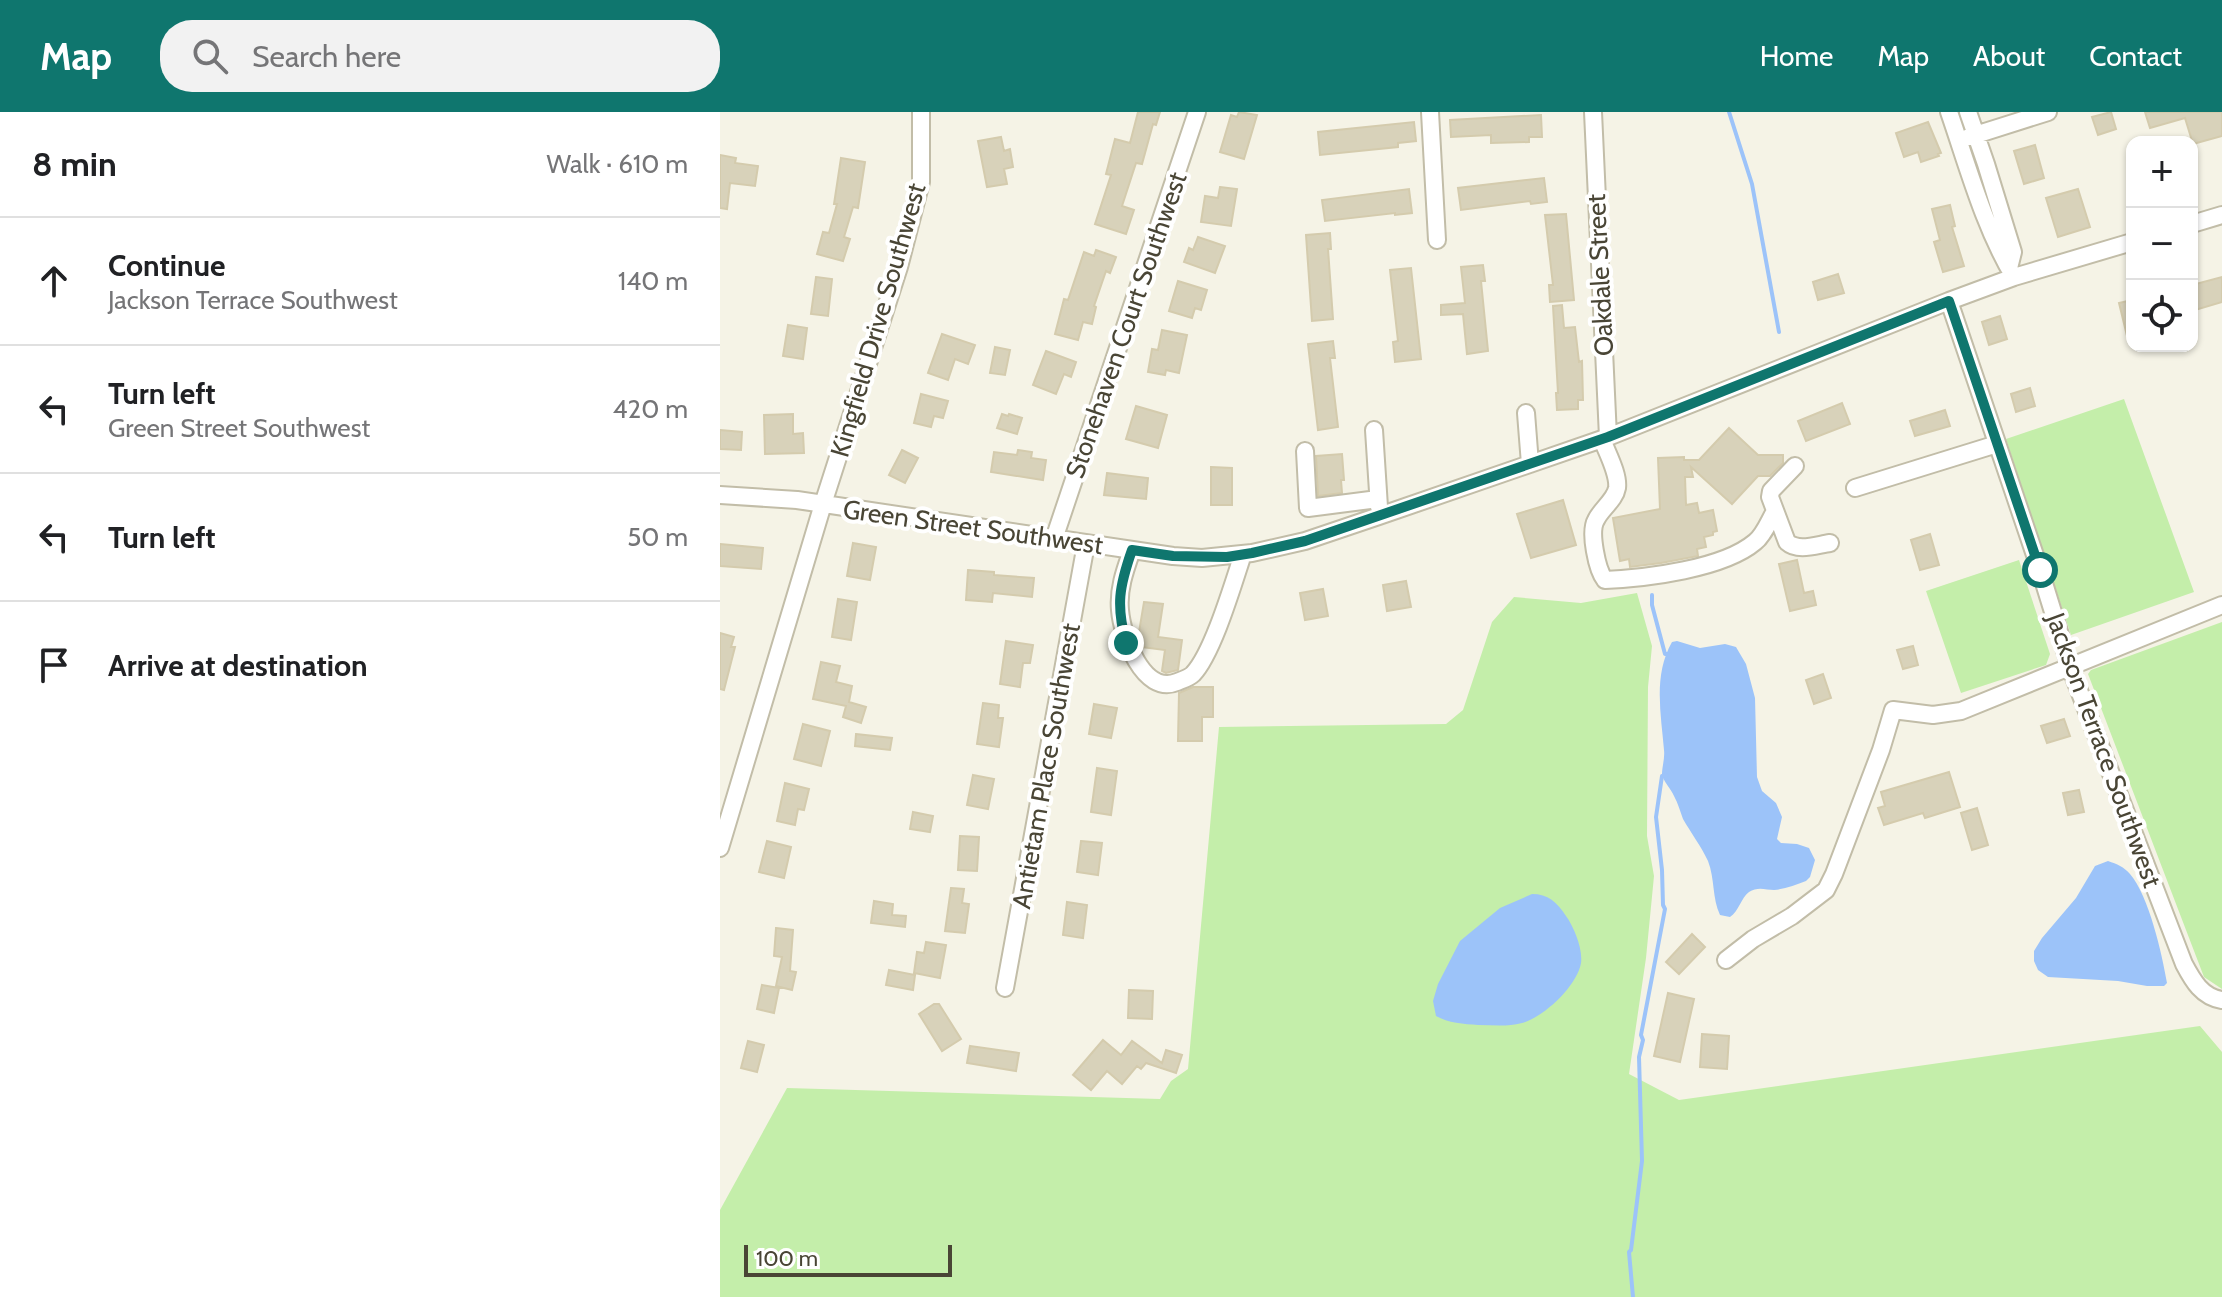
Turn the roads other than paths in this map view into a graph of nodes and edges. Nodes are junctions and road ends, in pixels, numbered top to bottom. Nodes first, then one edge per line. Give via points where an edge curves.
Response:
1 (921, 112) edge
2 (1197, 112) edge
3 (1430, 112) edge
4 (1593, 112) edge
5 (1949, 112) edge
6 (1968, 112) edge
7 (2048, 112) edge
8 (1976, 135) junction
9 (1959, 140) junction
10 (2222, 215) edge
11 (2198, 222) edge
12 (1437, 240) dead end
13 (2126, 244) edge
14 (2012, 273) junction
15 (1949, 301) junction
16 (1526, 413) dead end
17 (1374, 430) dead end
18 (1605, 438) junction
19 (1997, 444) junction
20 (1305, 451) dead end
21 (1530, 464) junction
22 (1795, 466) dead end
23 (1855, 488) dead end
24 (720, 495) edge
25 (1378, 499) junction
26 (823, 504) junction
27 (1775, 511) junction
28 (1379, 516) junction
29 (1054, 539) junction
30 (1830, 543) dead end
31 (1086, 544) junction
32 (1132, 550) junction
33 (1243, 554) junction
34 (2222, 605) edge
35 (2070, 667) junction
36 (720, 848) edge
37 (1726, 960) dead end
38 (1005, 988) dead end
39 (2222, 1000) edge

1 - 26 street, Kingfield Drive Southwest via 921,182
2 - 29 street, Stonehaven Court Southwest
3 - 12 street
4 - 18 street, Oakdale Street
5 - 9 street
6 - 8 street
7 - 8 street
8 - 9 street
8 - 14 street via 2013,252
9 - 14 street
10 - 11 street
13 - 14 street, Green Street Southwest
14 - 15 street, Green Street Southwest
15 - 18 street, Green Street Southwest
15 - 19 street, Jackson Terrace Southwest
16 - 21 street
17 - 25 street
18 - 21 street, Green Street Southwest
18 - 27 street, Oakdale Street via 1617,483 1594,522 1599,573 1605,580 1717,562 1753,545
19 - 23 street
19 - 35 street, Jackson Terrace Southwest
20 - 25 street via 1308,508
21 - 28 street, Green Street Southwest
22 - 27 street via 1771,491
24 - 26 street, Green Street Southwest
25 - 28 street
26 - 29 street, Green Street Southwest
26 - 36 street, Kingfield Drive Southwest
27 - 30 street via 1791,546
28 - 33 street, Green Street Southwest via 1305,541
29 - 31 street, Green Street Southwest
31 - 32 street, Green Street Southwest
31 - 38 street, Antietam Place Southwest
32 - 33 street, Green Street Southwest via 1202,558
32 - 33 street via 1121,582 1122,627 1135,659 1161,685 1191,676 1204,657
34 - 35 street
35 - 37 street via 1961,711 1933,715 1893,710 1826,890
35 - 39 street, Jackson Terrace Southwest via 2184,964 2198,988

